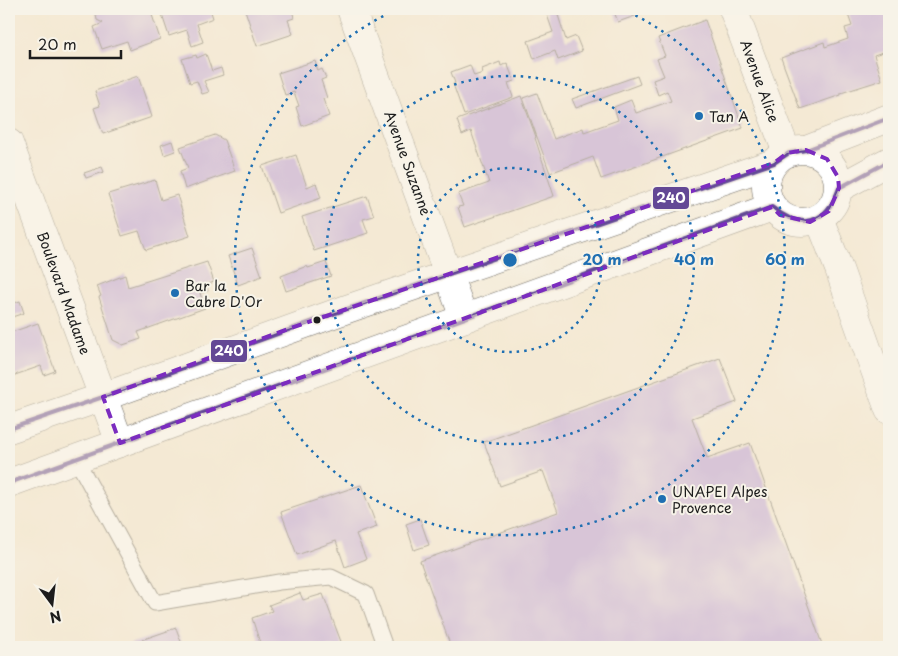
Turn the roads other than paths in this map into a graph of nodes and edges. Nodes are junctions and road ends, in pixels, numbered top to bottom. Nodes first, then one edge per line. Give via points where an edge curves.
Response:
1 (352, 9) edge
2 (733, 9) edge
3 (889, 118) edge
4 (9, 143) edge
5 (789, 155) junction
6 (889, 161) edge
7 (839, 188) junction
8 (772, 207) junction
9 (819, 218) junction
10 (449, 274) junction
11 (464, 318) junction
12 (103, 398) junction
13 (889, 410) edge
14 (9, 429) edge
15 (120, 443) junction
16 (76, 459) junction
17 (9, 483) edge
18 (385, 647) edge

1 - 10 main road, Avenue Suzanne
2 - 5 main road, Avenue Alice
3 - 5 main road
4 - 12 main road, Boulevard Madame
5 - 7 main road via 817,153 827,159 838,177
5 - 8 main road via 768,173 767,197
5 - 10 main road
6 - 7 main road
7 - 9 main road via 836,201
8 - 9 main road via 789,220 810,222
8 - 11 main road
9 - 13 main road
10 - 11 main road, Avenue Suzanne
10 - 12 main road via 288,329
11 - 15 main road
12 - 14 main road
12 - 15 main road, Boulevard Madame
15 - 16 main road
16 - 17 main road
16 - 18 lane via 155,603 279,582 330,577 366,594

